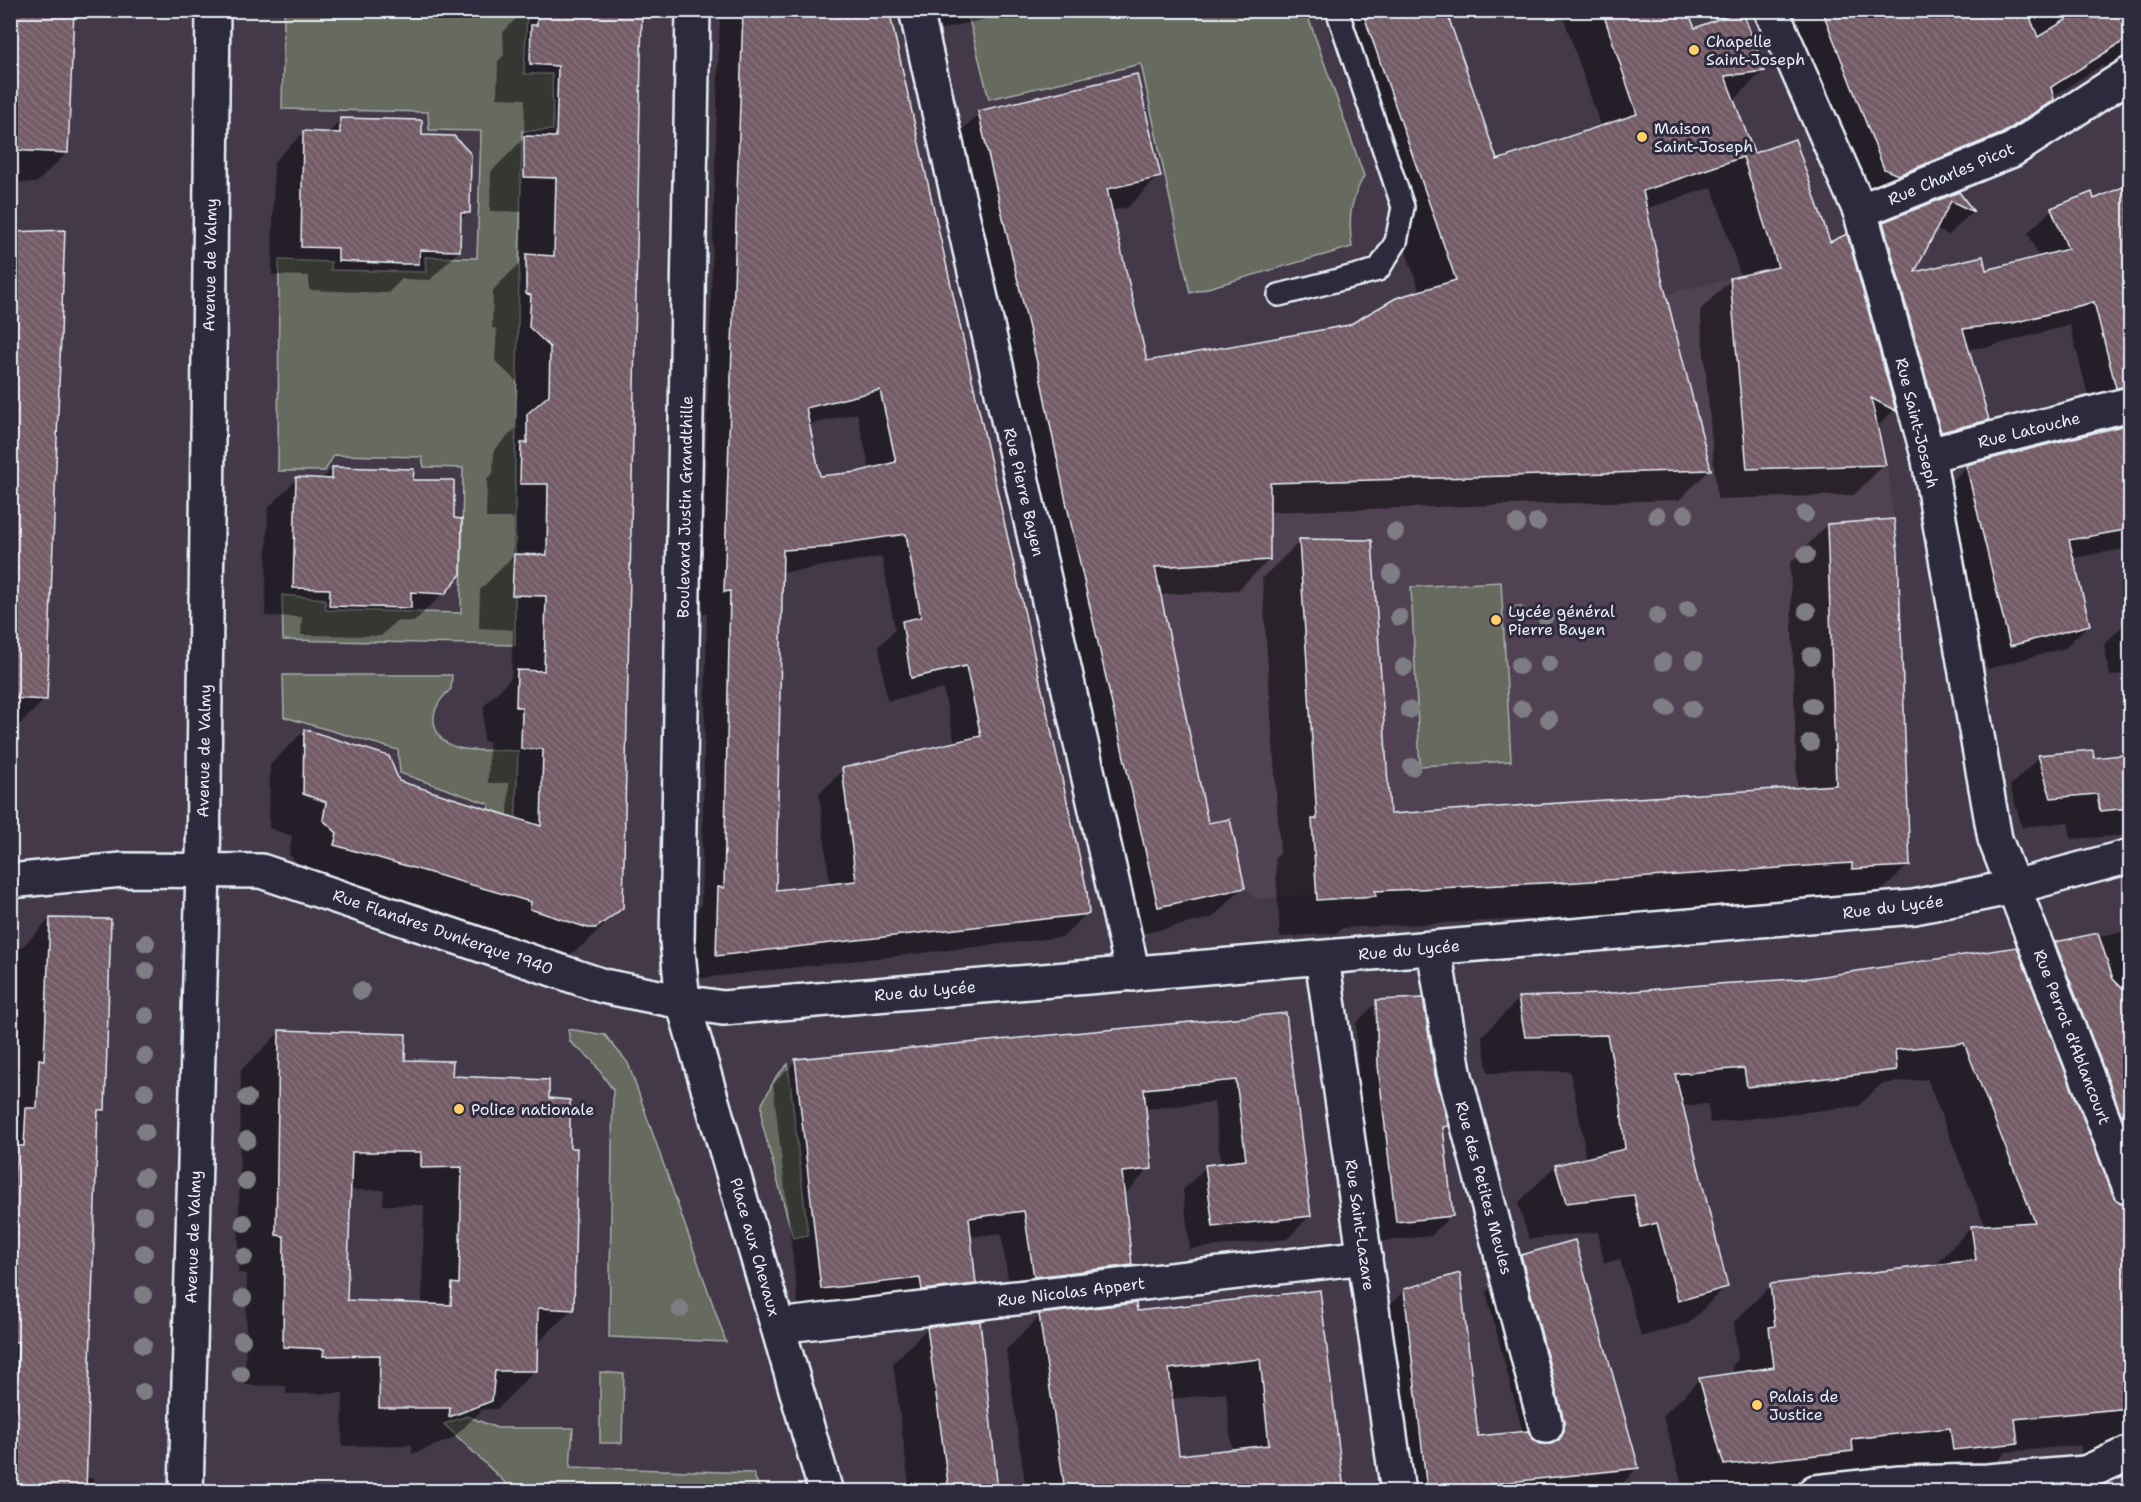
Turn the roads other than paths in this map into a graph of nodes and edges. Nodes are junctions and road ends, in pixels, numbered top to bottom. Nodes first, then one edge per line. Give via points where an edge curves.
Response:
1 (213, 10) edge
2 (693, 10) edge
3 (916, 10) edge
4 (1337, 10) edge
5 (1771, 10) edge
6 (2130, 74) edge
7 (1860, 211) junction
8 (1279, 295) dead end
9 (2130, 404) edge
10 (1928, 455) junction
11 (2129, 858) edge
12 (203, 869) junction
13 (10, 882) edge
14 (2014, 887) junction
15 (1434, 948) junction
16 (1322, 958) junction
17 (1133, 974) junction
18 (683, 1002) junction
19 (2130, 1188) edge
20 (1365, 1257) junction
21 (778, 1326) junction
22 (1546, 1426) dead end
23 (2130, 1453) edge
24 (2079, 1482) edge
25 (1907, 1487) edge
26 (186, 1491) edge
27 (826, 1491) edge
28 (1398, 1491) edge
29 (1815, 1491) edge

1 - 12 street, Avenue de Valmy
2 - 18 street, Boulevard Justin Grandthille via 677,941
3 - 17 street, Rue Pierre Bayen
4 - 8 lane via 1403,207 1396,242 1378,270
5 - 7 street, Rue Saint-Joseph
6 - 7 street, Rue Charles Picot via 2012,150
7 - 10 street, Rue Saint-Joseph
9 - 10 street, Rue Latouche
10 - 14 street, Rue Saint-Joseph via 1995,839
11 - 14 street, Rue du Lycée
12 - 13 street, Rue Flandres Dunkerque 1940 via 122,870
12 - 18 street, Rue Flandres Dunkerque 1940 via 261,871 603,986
12 - 26 street, Avenue de Valmy
14 - 15 street, Rue du Lycée via 1914,907
14 - 19 street, Rue Perrot d'Ablancourt
15 - 16 street, Rue du Lycée
15 - 22 street, Rue des Petites Meules via 1454,1072
16 - 17 street, Rue du Lycée
16 - 20 street, Rue Saint-Lazare
17 - 18 street, Rue du Lycée via 723,1008
18 - 21 street, Place aux Chevaux
20 - 21 street, Rue Nicolas Appert
20 - 28 street, Rue Saint-Lazare
21 - 27 street, Place aux Chevaux
23 - 24 street
24 - 25 street via 1988,1481
25 - 29 street

